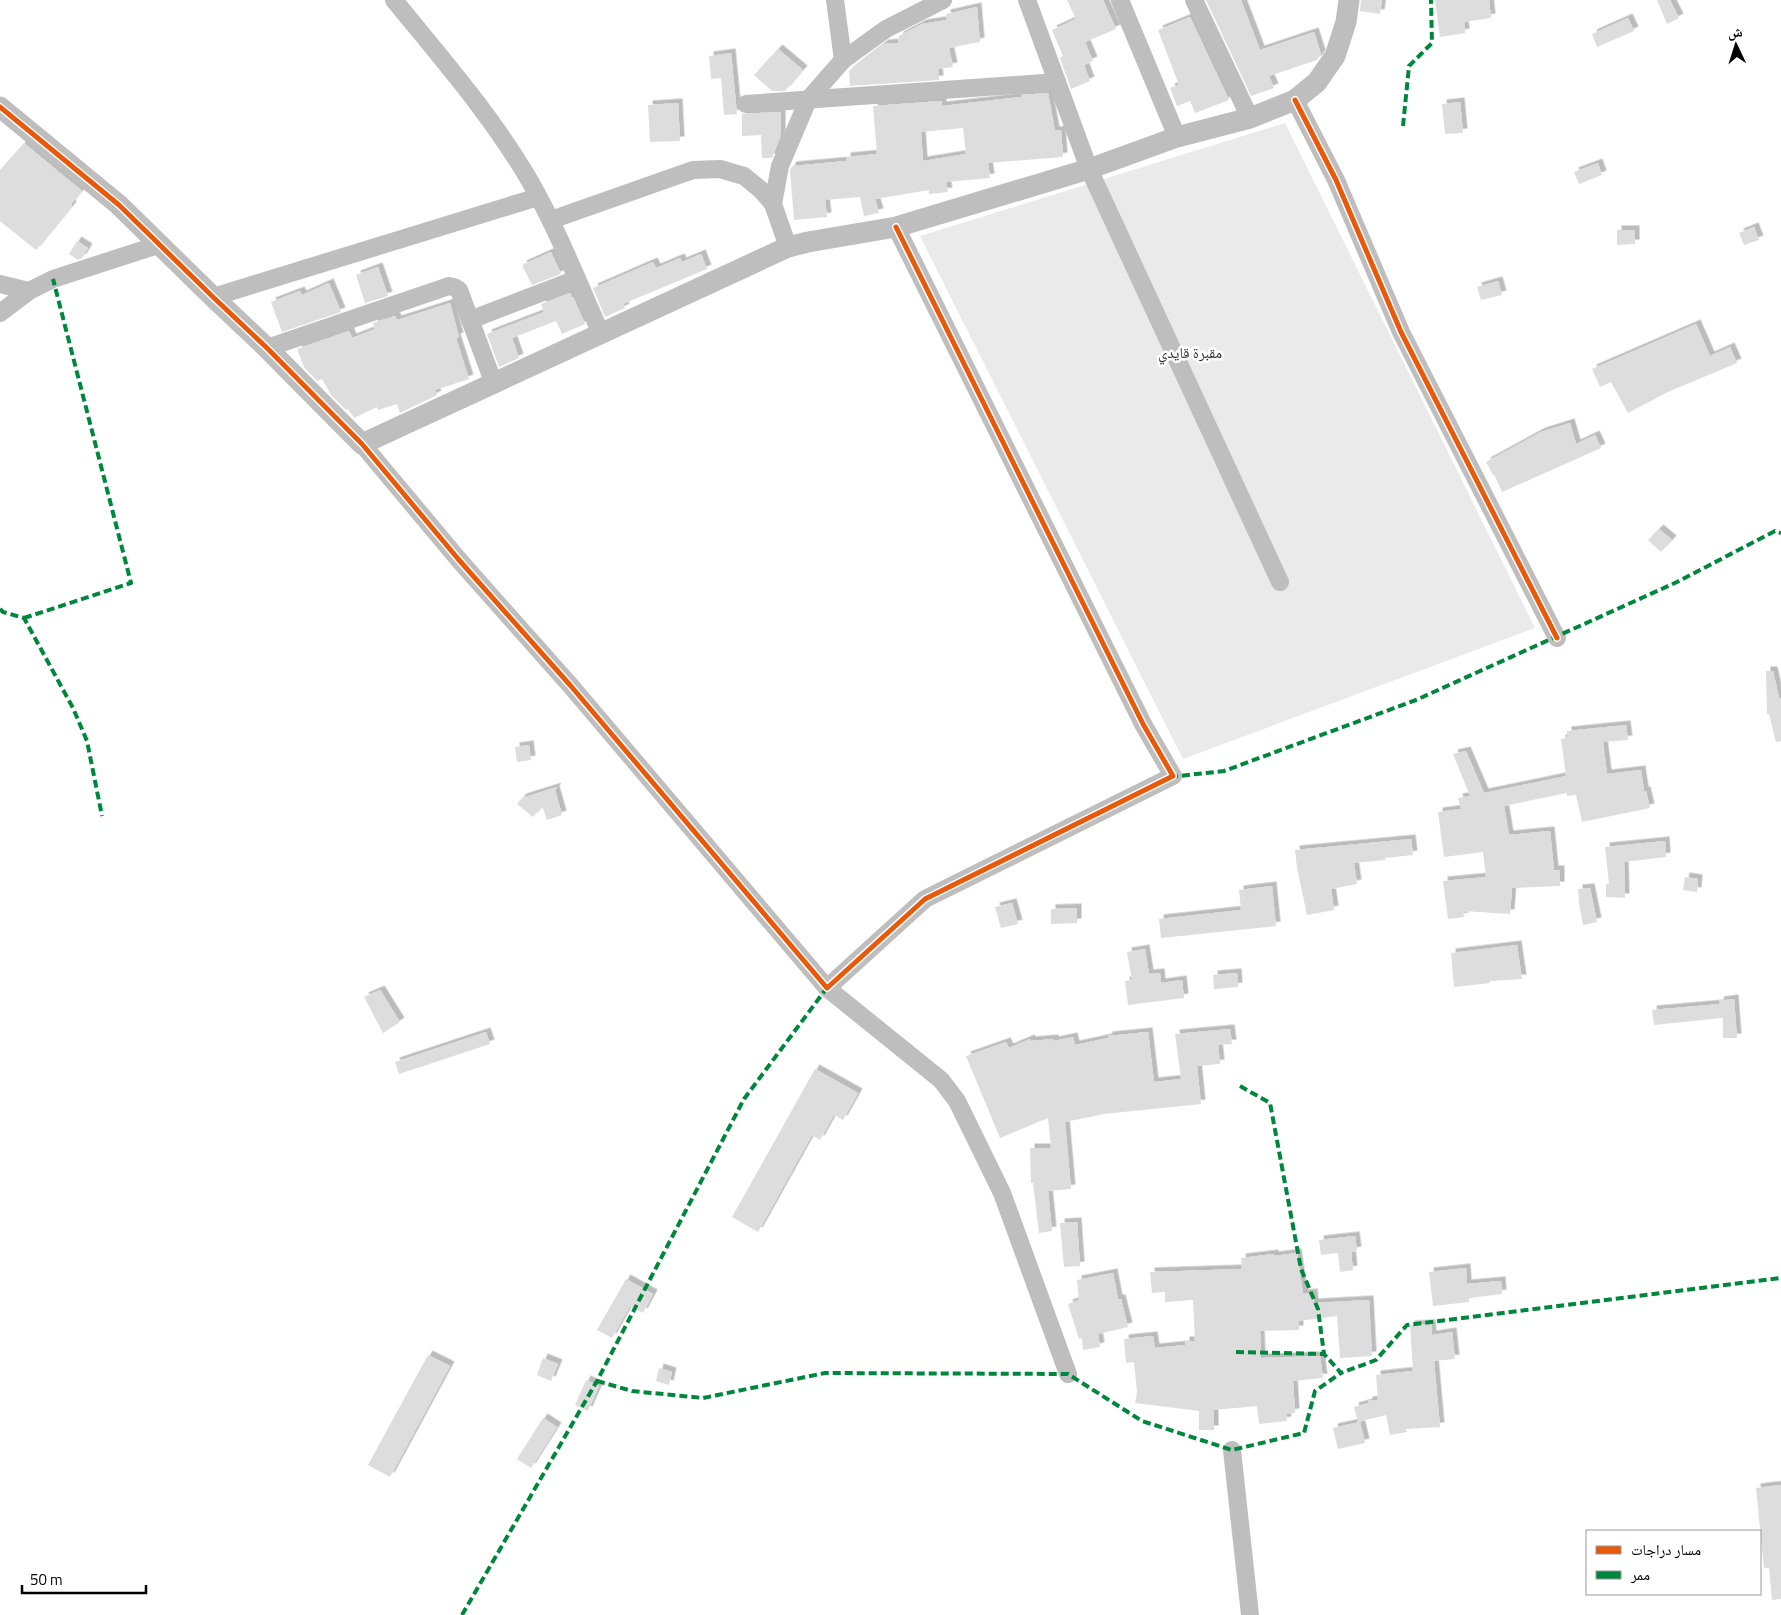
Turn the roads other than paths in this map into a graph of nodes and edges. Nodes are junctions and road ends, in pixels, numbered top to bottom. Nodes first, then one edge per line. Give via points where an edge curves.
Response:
1 (394, 0) edge
2 (835, 0) edge
3 (943, 0) edge
4 (1027, 0) edge
5 (1120, 0) edge
6 (1194, 0) edge
7 (1348, 0) edge
8 (843, 60) junction
9 (1057, 82) junction
10 (808, 100) junction
11 (1295, 100) junction
12 (746, 104) dead end
13 (0, 107) edge
14 (1250, 118) junction
15 (1177, 137) junction
16 (1089, 168) junction
17 (538, 197) junction
18 (773, 204) junction
19 (551, 220) junction
20 (896, 227) junction
21 (161, 244) junction
22 (788, 247) junction
23 (577, 279) junction
24 (0, 284) edge
25 (29, 291) junction
26 (213, 298) junction
27 (0, 313) edge
28 (470, 320) junction
29 (601, 334) junction
30 (267, 348) junction
31 (494, 384) junction
32 (362, 444) junction
33 (1280, 582) dead end
34 (1557, 638) dead end
35 (827, 988) junction
36 (1068, 1374) dead end
37 (1232, 1450) dead end
38 (1250, 1615) edge

1 - 17 street via 492,124
2 - 8 street
3 - 8 street via 886,29
4 - 9 street
5 - 15 street
6 - 14 street
7 - 11 street via 1346,22 1336,56 1317,82
8 - 10 street
9 - 10 street
9 - 16 street
10 - 12 street
10 - 18 street via 780,166
11 - 14 street
11 - 34 street via 1336,180 1401,332
13 - 21 street
14 - 15 street
15 - 16 street
16 - 20 street
16 - 33 street
17 - 19 street
17 - 26 street
18 - 19 street via 744,176 720,169 693,170
18 - 22 street
19 - 23 street
20 - 22 street
20 - 35 street via 1143,724 1173,776 925,898
21 - 25 street via 53,279
21 - 26 street
22 - 29 street
23 - 28 street
23 - 29 street
24 - 25 street
25 - 27 street
26 - 30 street
28 - 30 street via 459,290 449,286
28 - 31 street
29 - 31 street
30 - 32 street
31 - 32 street
32 - 35 street
35 - 36 street via 941,1080 957,1101 1002,1193
37 - 38 street

